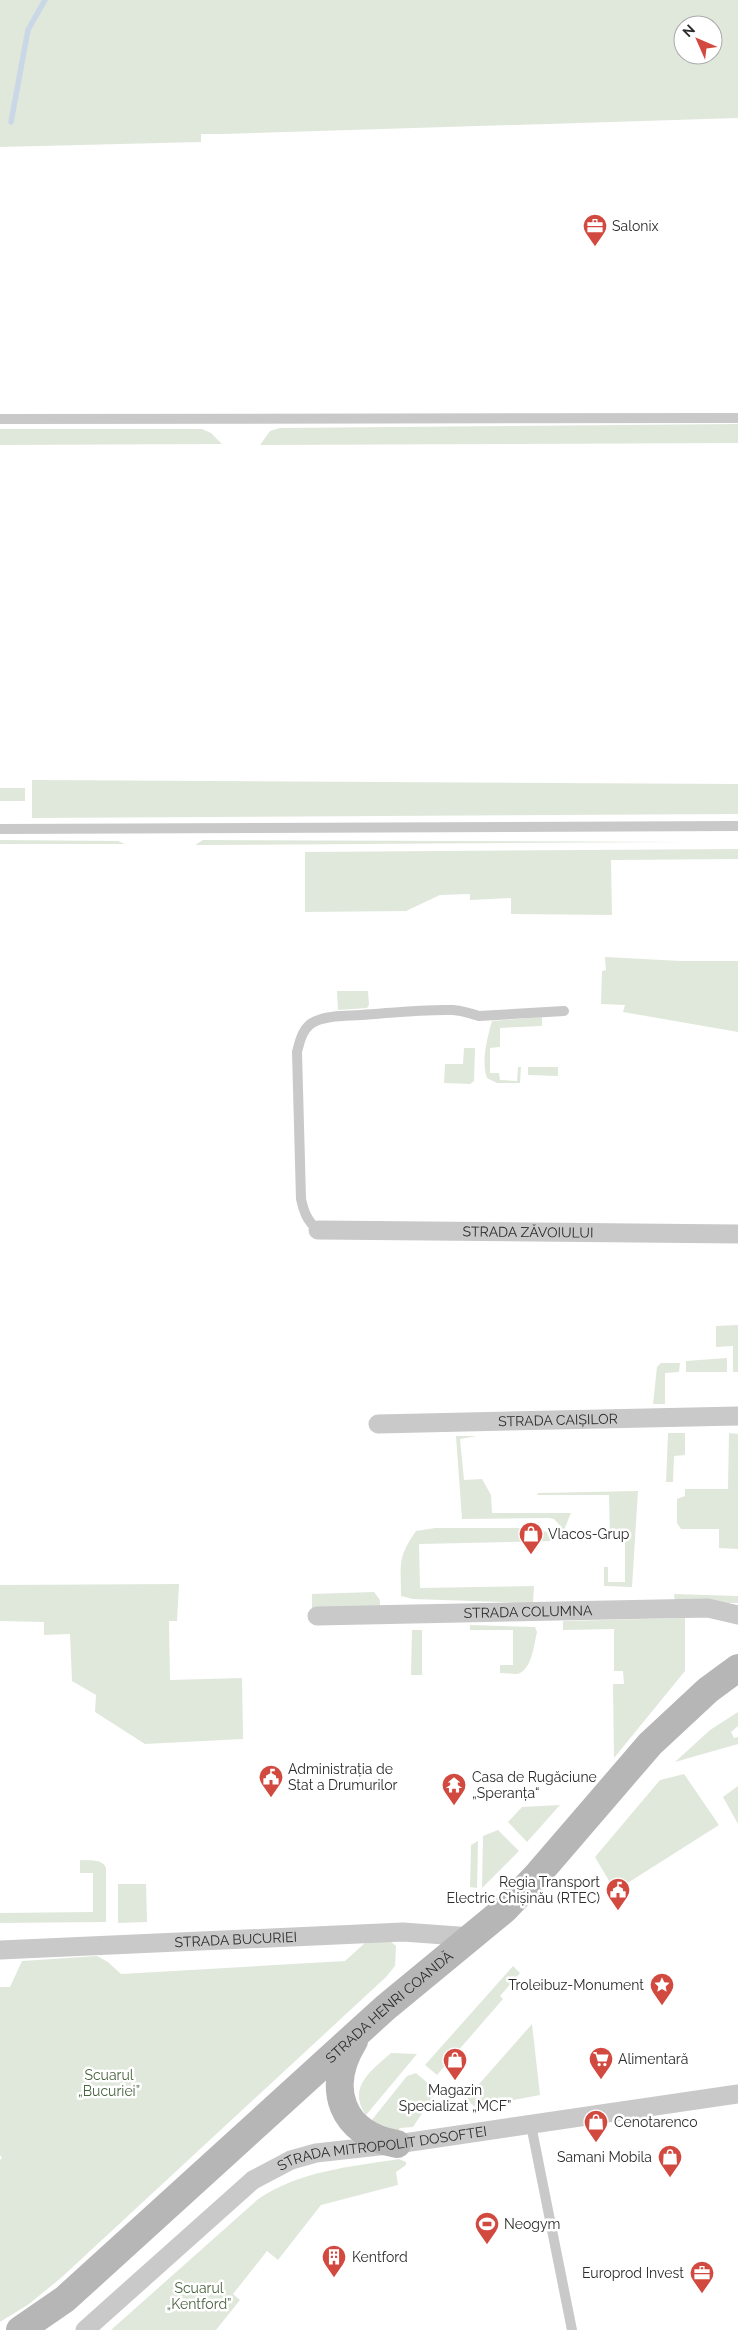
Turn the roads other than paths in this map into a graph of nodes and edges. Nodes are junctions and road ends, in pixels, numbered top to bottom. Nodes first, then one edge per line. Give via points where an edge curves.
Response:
1 (0, 418) edge
2 (738, 418) edge
3 (738, 826) edge
4 (0, 829) edge
5 (564, 1011) dead end
6 (318, 1230) joint
7 (738, 1234) edge
8 (738, 1416) edge
9 (378, 1424) dead end
10 (738, 1615) edge
11 (317, 1616) dead end
12 (736, 1668) edge
13 (472, 1937) junction
14 (0, 1950) edge
15 (366, 2026) junction
16 (738, 2094) edge
17 (532, 2126) junction
18 (397, 2144) junction
19 (20, 2330) edge
20 (85, 2330) edge
21 (572, 2330) edge

1 - 2 lane
3 - 4 lane
5 - 6 lane via 479,1016 451,1010 382,1014 324,1018 307,1027 297,1052 301,1199 305,1214
6 - 7 street, STRADA ZĂVOIULUI
8 - 9 street, STRADA CAIȘILOR
10 - 11 street, STRADA COLUMNA via 708,1608
12 - 13 main road, STRADA HENRI COANDĂ via 681,1713 650,1744 540,1873
13 - 14 street, STRADA BUCURIEI via 403,1932
13 - 15 main road, STRADA HENRI COANDĂ
15 - 18 main road via 346,2054 340,2071 343,2106 351,2121 364,2133 380,2141
15 - 19 main road, STRADA HENRI COANDĂ via 65,2299
16 - 17 street, STRADA MITROPOLIT DOSOFTEI
17 - 18 street, STRADA MITROPOLIT DOSOFTEI
17 - 21 lane
18 - 20 street, STRADA MITROPOLIT DOSOFTEI via 316,2153 291,2160 253,2180

